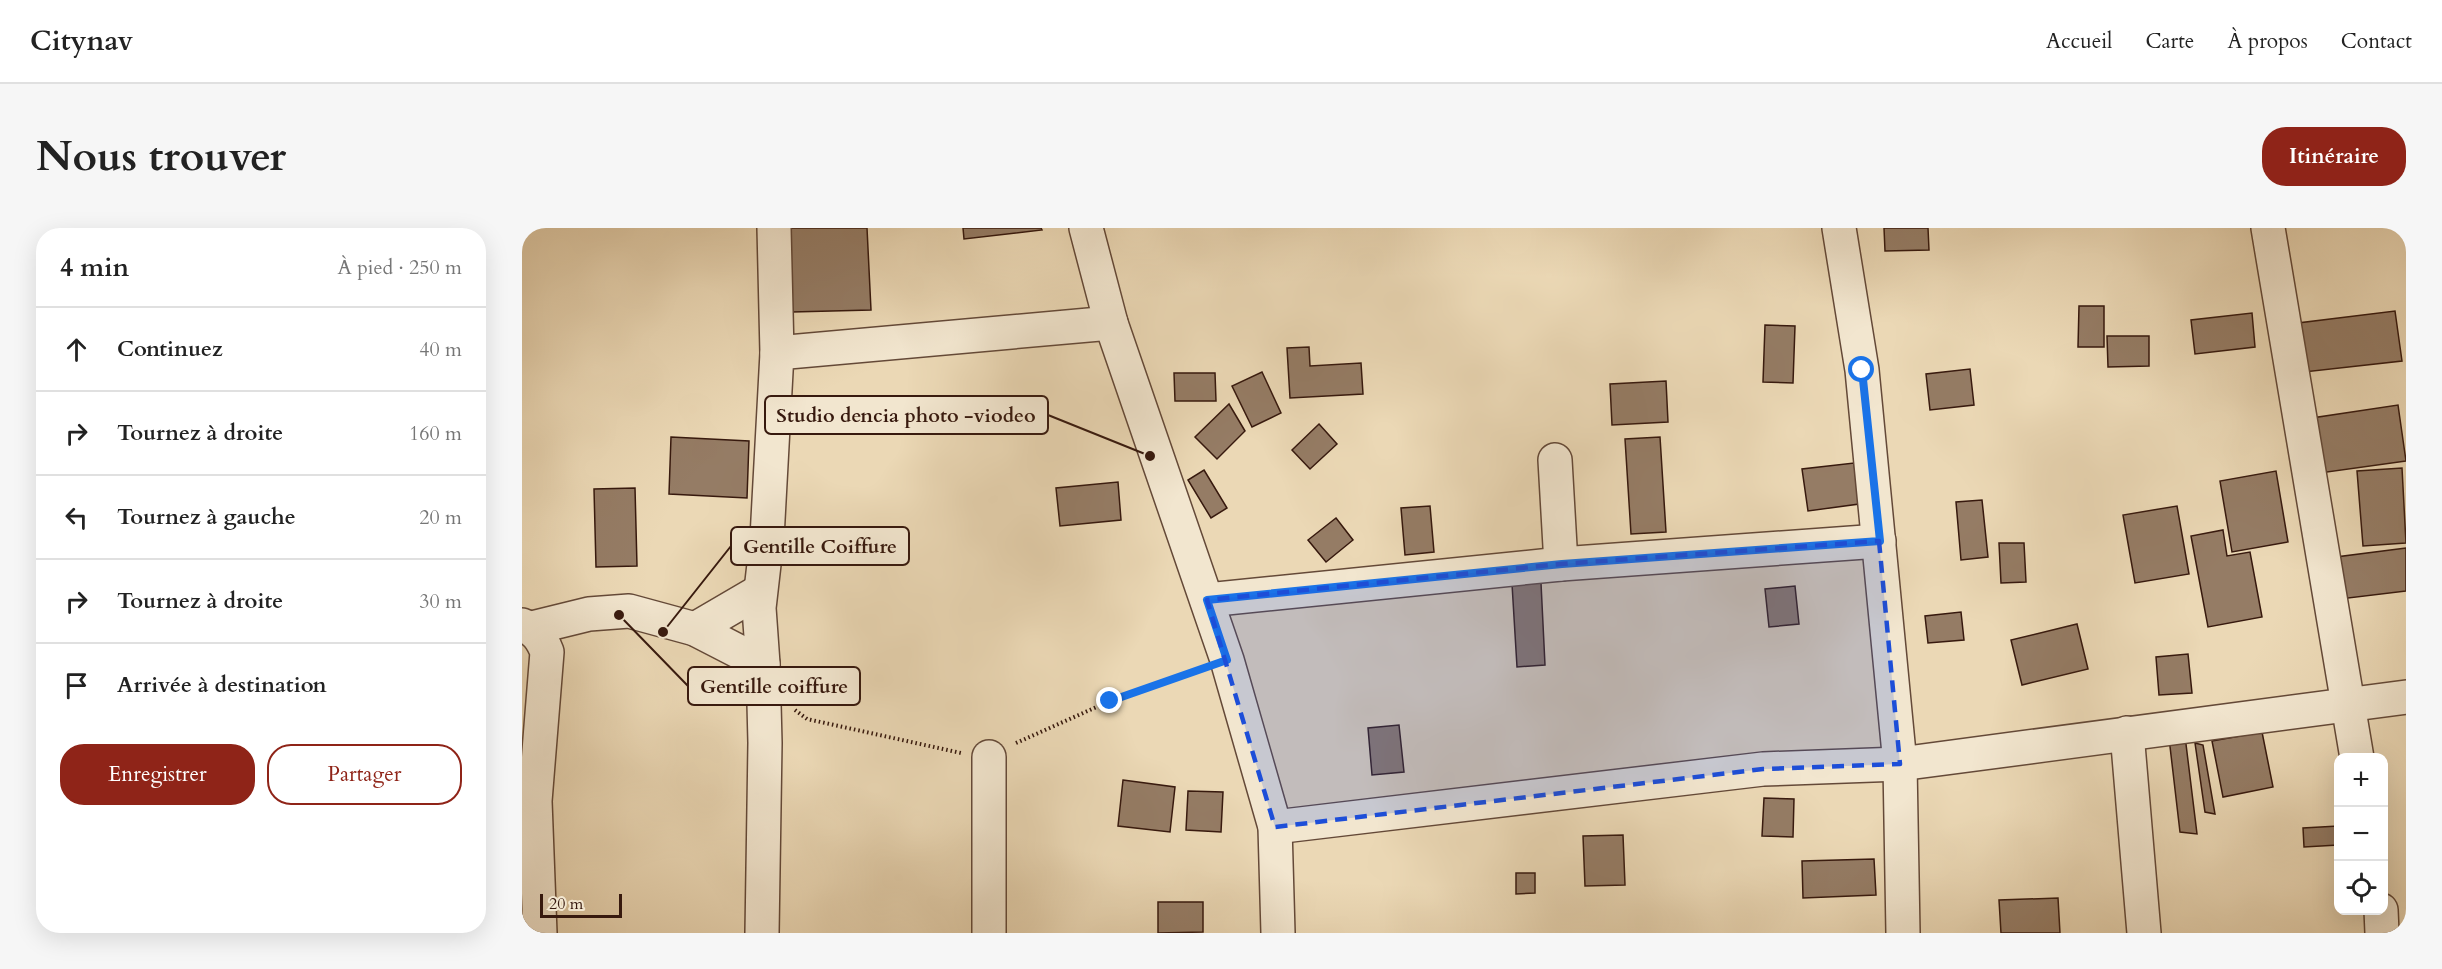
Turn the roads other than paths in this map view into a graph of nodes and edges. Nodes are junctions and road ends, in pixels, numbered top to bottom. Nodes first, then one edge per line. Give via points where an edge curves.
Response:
1 (774, 228) edge
2 (1086, 228) edge
3 (1839, 228) edge
4 (2268, 228) edge
5 (1111, 322) junction
6 (777, 353) junction
7 (1555, 460) dead end
8 (1880, 541) junction
9 (1562, 564) junction
10 (760, 591) junction
11 (1207, 600) junction
12 (527, 627) edge
13 (695, 629) junction
14 (763, 675) junction
15 (2406, 697) edge
16 (2347, 705) junction
17 (2127, 733) junction
18 (2356, 753) edge
19 (989, 757) road end
20 (1900, 764) junction
21 (529, 799) edge
22 (1275, 827) junction
23 (2381, 915) edge
24 (540, 933) edge
25 (762, 933) edge
26 (989, 933) edge
27 (1278, 933) edge
28 (1903, 933) edge
29 (2144, 933) edge
30 (2382, 933) edge

1 - 6 street
2 - 5 street
3 - 8 street via 1862,370
4 - 16 street
5 - 6 street
5 - 11 street
6 - 10 street via 767,538
7 - 9 street
8 - 9 street
8 - 20 street
9 - 11 street
10 - 13 street
10 - 14 street
11 - 22 street
12 - 13 street via 589,614 628,611
12 - 21 street via 542,640 547,652
13 - 14 street
14 - 25 street
15 - 16 street
16 - 17 street
16 - 18 street
17 - 20 street
17 - 29 street
19 - 26 street
20 - 22 street via 1763,769
20 - 28 street
21 - 24 street
22 - 27 street
23 - 30 street

